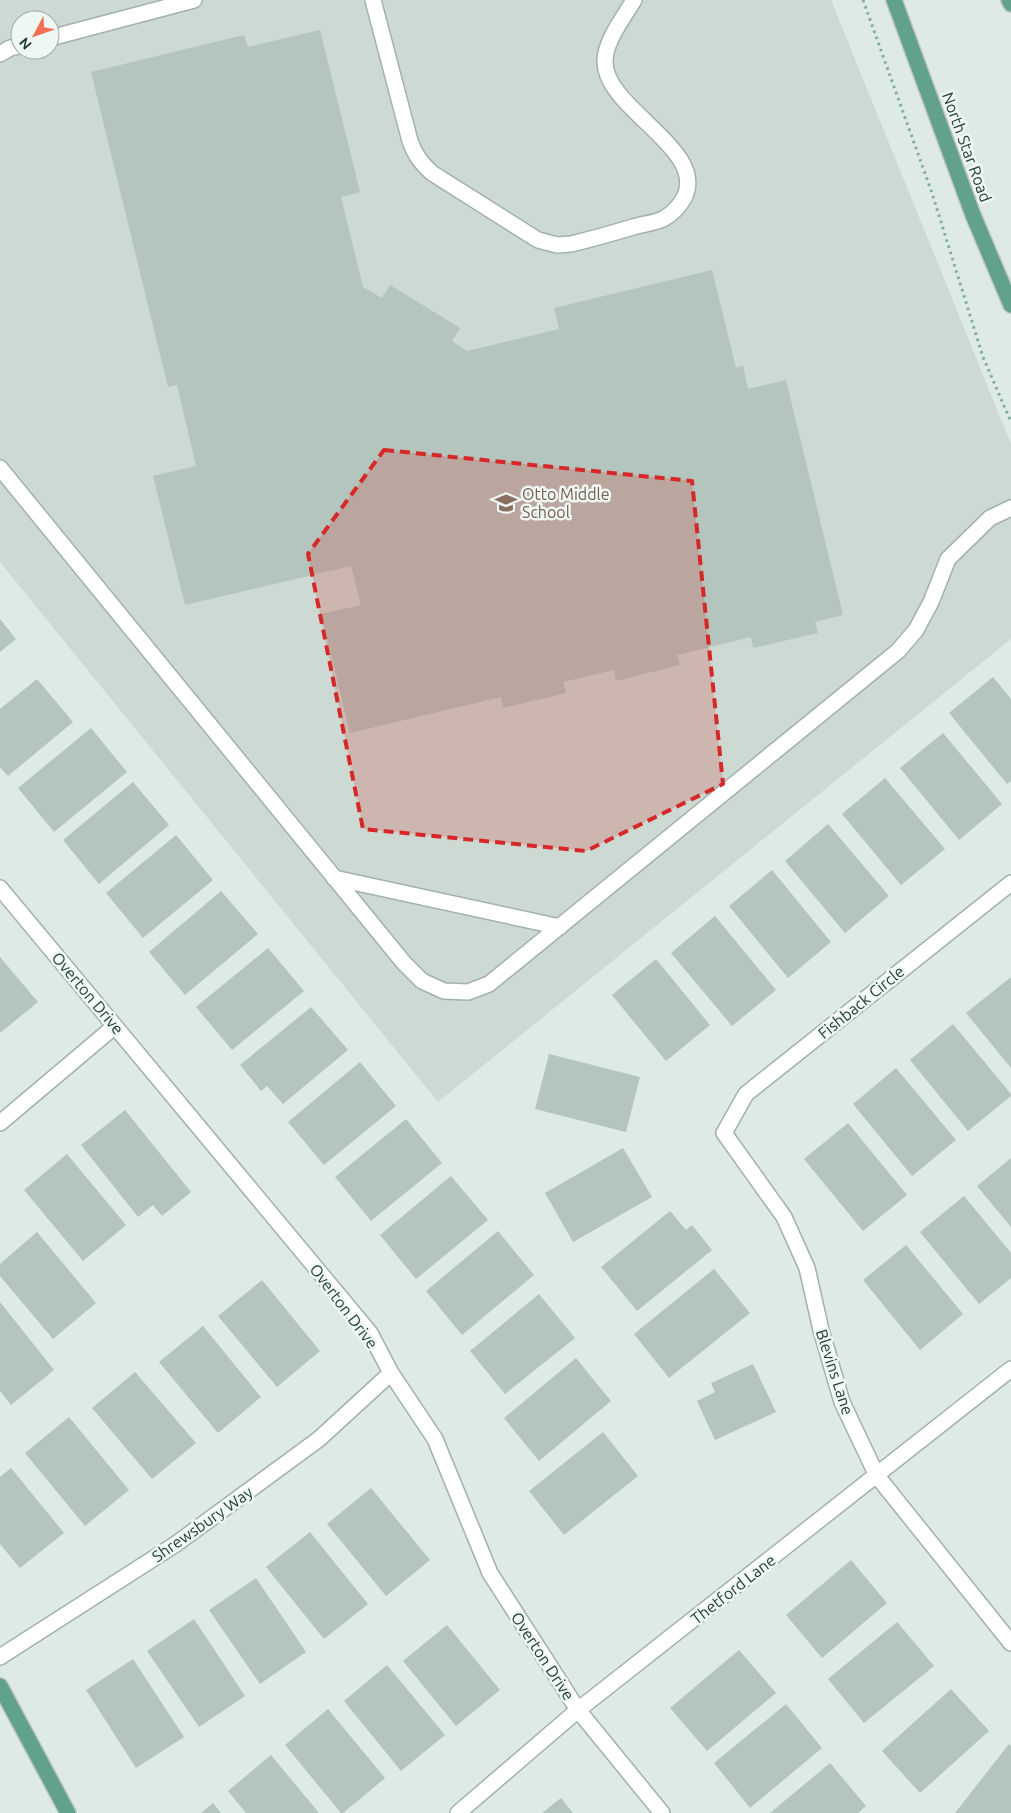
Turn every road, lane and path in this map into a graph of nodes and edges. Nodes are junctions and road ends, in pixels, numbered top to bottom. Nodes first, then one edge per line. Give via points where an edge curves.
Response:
1 (194, 0) edge
2 (373, 0) edge
3 (634, 0) edge
4 (863, 0) edge
5 (894, 0) edge
6 (1009, 0) edge
7 (1011, 4) edge
8 (60, 35) edge
9 (1011, 305) edge
10 (1011, 422) edge
11 (0, 468) edge
12 (1011, 508) edge
13 (334, 878) junction
14 (1011, 883) edge
15 (0, 888) edge
16 (560, 927) junction
17 (115, 1026) junction
18 (0, 1123) edge
19 (724, 1133) joint
20 (1011, 1369) edge
21 (391, 1373) junction
22 (877, 1476) junction
23 (1011, 1643) edge
24 (0, 1658) edge
25 (0, 1686) edge
26 (578, 1710) junction
27 (68, 1813) edge
28 (458, 1813) edge
29 (662, 1813) edge

1 - 8 street
2 - 3 street via 410,141 422,164 538,240 558,245 663,218 679,207 687,191 686,170 677,154 618,93 608,77 604,62 606,47
4 - 10 path via 932,193 983,357
5 - 9 main road, North Star Road
6 - 7 main road
11 - 13 street
12 - 16 street via 990,518 948,559 916,630 898,652
13 - 16 street
13 - 16 street via 404,963 422,981 444,991 468,992 489,984
14 - 19 street, Fishback Circle via 746,1094
15 - 17 street, Overton Drive
17 - 18 street
17 - 21 street, Overton Drive via 370,1334
19 - 22 street, Blevins Lane via 784,1217 807,1268 842,1402
20 - 22 street, Thetford Lane
21 - 24 street, Shrewsbury Way via 319,1439 176,1544
21 - 26 street, Overton Drive via 435,1439 490,1573
22 - 23 street, Blevins Lane
22 - 26 street, Thetford Lane
25 - 27 main road
26 - 28 street, Thetford Lane
26 - 29 street, Overton Drive

